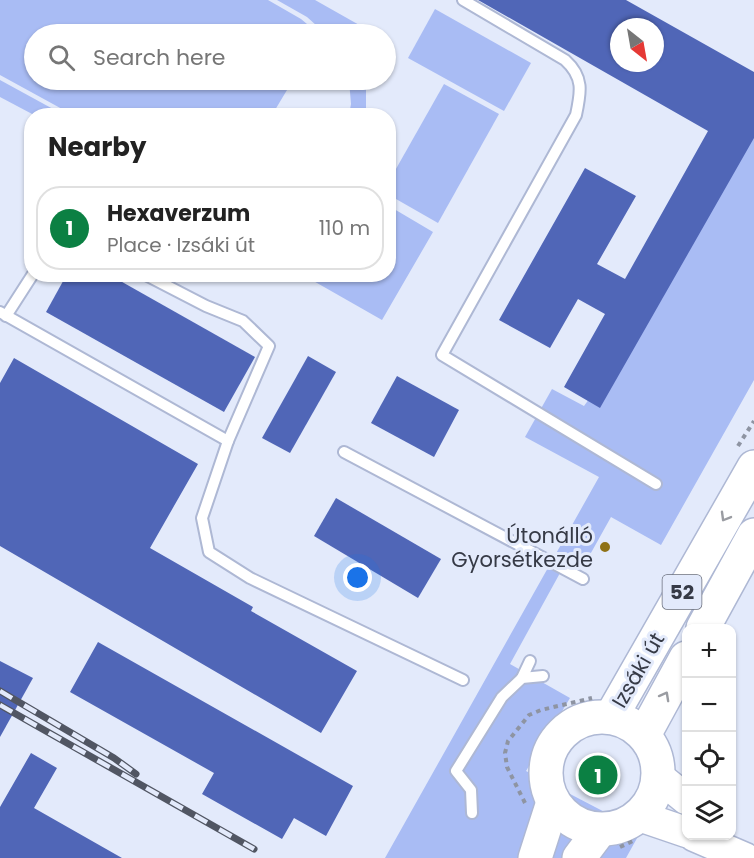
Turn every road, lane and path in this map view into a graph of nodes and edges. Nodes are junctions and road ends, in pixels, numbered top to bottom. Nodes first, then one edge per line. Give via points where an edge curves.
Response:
1 (463, 0) edge
2 (27, 282) edge
3 (160, 282) edge
4 (3, 314) edge
5 (754, 421) edge
6 (228, 441) junction
7 (344, 452) dead end
8 (745, 458) edge
9 (656, 484) dead end
10 (754, 535) edge
11 (583, 579) dead end
12 (705, 624) edge
13 (530, 661) dead end
14 (682, 667) edge
15 (543, 676) dead end
16 (522, 678) junction
17 (463, 680) dead end
18 (603, 706) junction
19 (644, 735) junction
20 (658, 777) junction
21 (682, 795) edge
22 (539, 806) junction
23 (472, 813) dead end
24 (639, 816) junction
25 (600, 830) junction
26 (682, 830) edge
27 (703, 840) edge
28 (734, 840) edge
29 (535, 858) edge
30 (579, 858) edge
31 (746, 858) edge
32 (754, 858) edge

1 - 9 lane via 565,60 574,68 580,87 576,115 442,355
2 - 4 lane
3 - 6 lane via 243,321 269,346
4 - 6 lane
5 - 8 path
6 - 17 lane via 202,518 209,552 250,578
7 - 11 lane
8 -> 18 main road, Izsáki út / 52
10 - 12 main road, 52
13 - 16 lane
19 -> 14 main road, Izsáki út
15 - 16 lane
16 - 23 lane via 502,697 456,771 471,790
18 - 19 main road
18 - 22 main road via 597,717 570,726 555,742 547,761 548,789
18 - 22 path via 590,699 541,710 529,715 508,741 507,766 525,800
19 - 20 main road via 656,754
20 - 21 street
20 - 24 main road via 652,798
22 - 25 main road via 560,811 578,824
22 - 29 main road
24 - 25 main road via 625,825
24 - 26 street
25 - 30 main road
27 - 31 street
28 - 32 street

